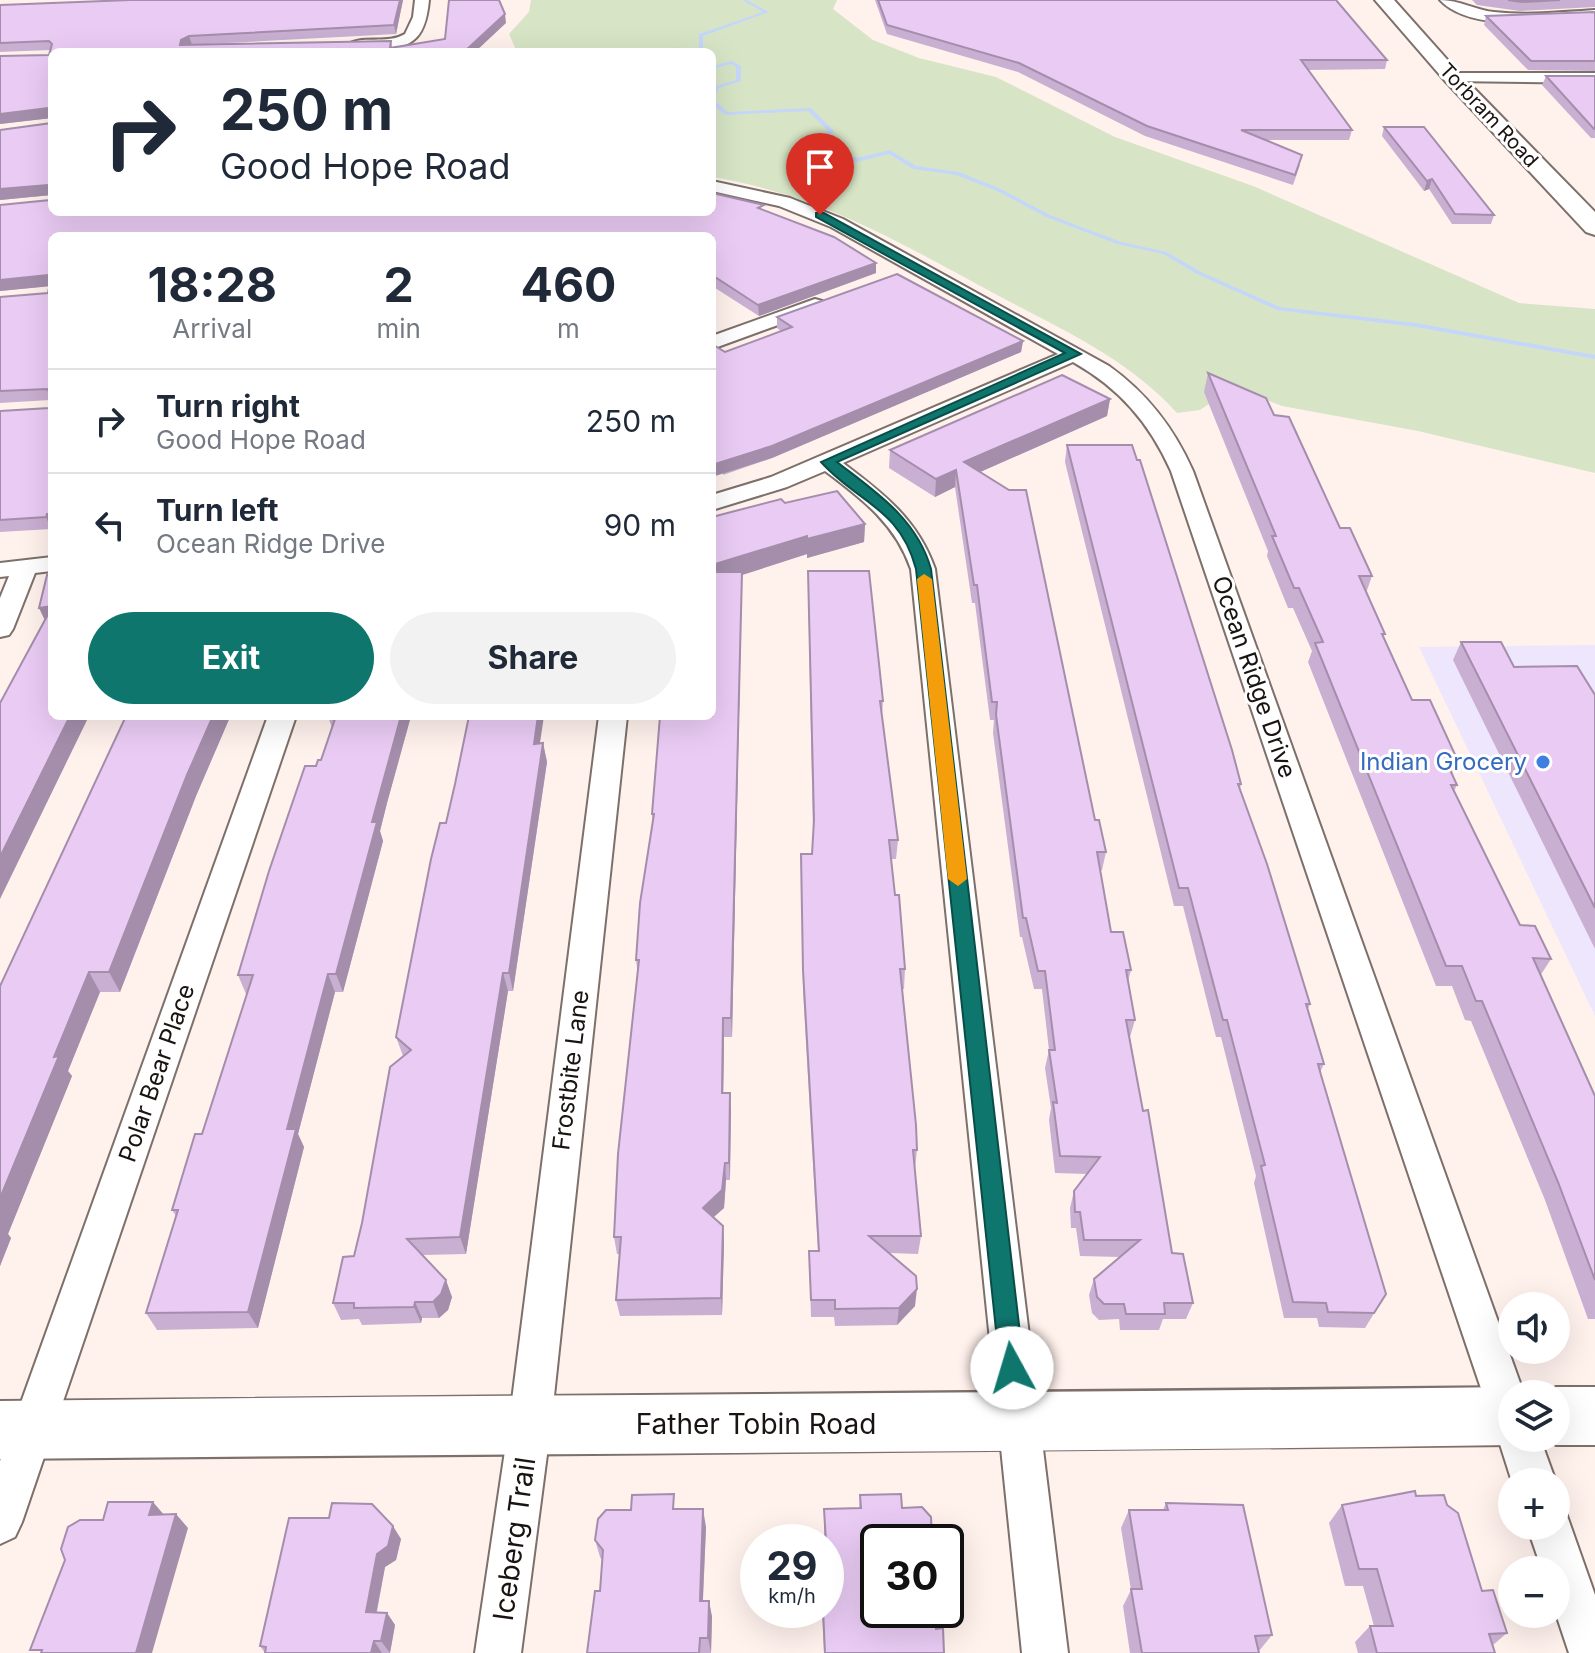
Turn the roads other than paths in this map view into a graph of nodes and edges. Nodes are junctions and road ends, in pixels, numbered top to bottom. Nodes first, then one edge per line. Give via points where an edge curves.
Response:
1 (422, 0) edge
2 (1384, 0) edge
3 (1447, 0) edge
4 (1595, 14) edge
5 (343, 46) edge
6 (1453, 78) junction
7 (1595, 78) edge
8 (716, 187) edge
9 (1595, 227) edge
10 (918, 267) junction
11 (897, 275) edge
12 (839, 296) edge
13 (716, 319) edge
14 (738, 333) junction
15 (716, 341) edge
16 (1075, 354) junction
17 (828, 462) junction
18 (716, 502) edge
19 (48, 564) edge
20 (12, 569) edge
21 (0, 629) edge
22 (281, 720) edge
23 (613, 720) edge
24 (1499, 1380) edge
25 (1570, 1416) edge
26 (1595, 1416) edge
27 (1498, 1417) edge
28 (1018, 1423) junction
29 (530, 1424) junction
30 (16, 1430) edge
31 (0, 1522) edge
32 (1554, 1540) edge
33 (498, 1653) edge
34 (1045, 1653) edge
35 (1592, 1653) edge

1 - 5 street via 412,38
2 - 6 main road, Torbram Road
3 - 4 street via 1454,8 1477,15
6 - 7 street
6 - 9 main road, Torbram Road
8 - 10 street, Ocean Ridge Drive via 811,212
10 - 11 street
10 - 16 street, Ocean Ridge Drive
12 - 14 street
13 - 14 street
14 - 15 street
16 - 17 street
16 - 24 street, Ocean Ridge Drive via 1145,405 1182,471
17 - 18 street
17 - 28 street via 895,514 918,548 923,569
19 - 20 street
20 - 21 street
22 - 30 street, Polar Bear Place
23 - 29 street, Frostbite Lane
25 - 26 main road
27 - 28 main road, Father Tobin Road
28 - 29 main road, Father Tobin Road
28 - 34 street
29 - 30 main road, Father Tobin Road
29 - 33 street, Iceberg Trail
30 - 31 street, Polar Bear Place
32 - 35 street

